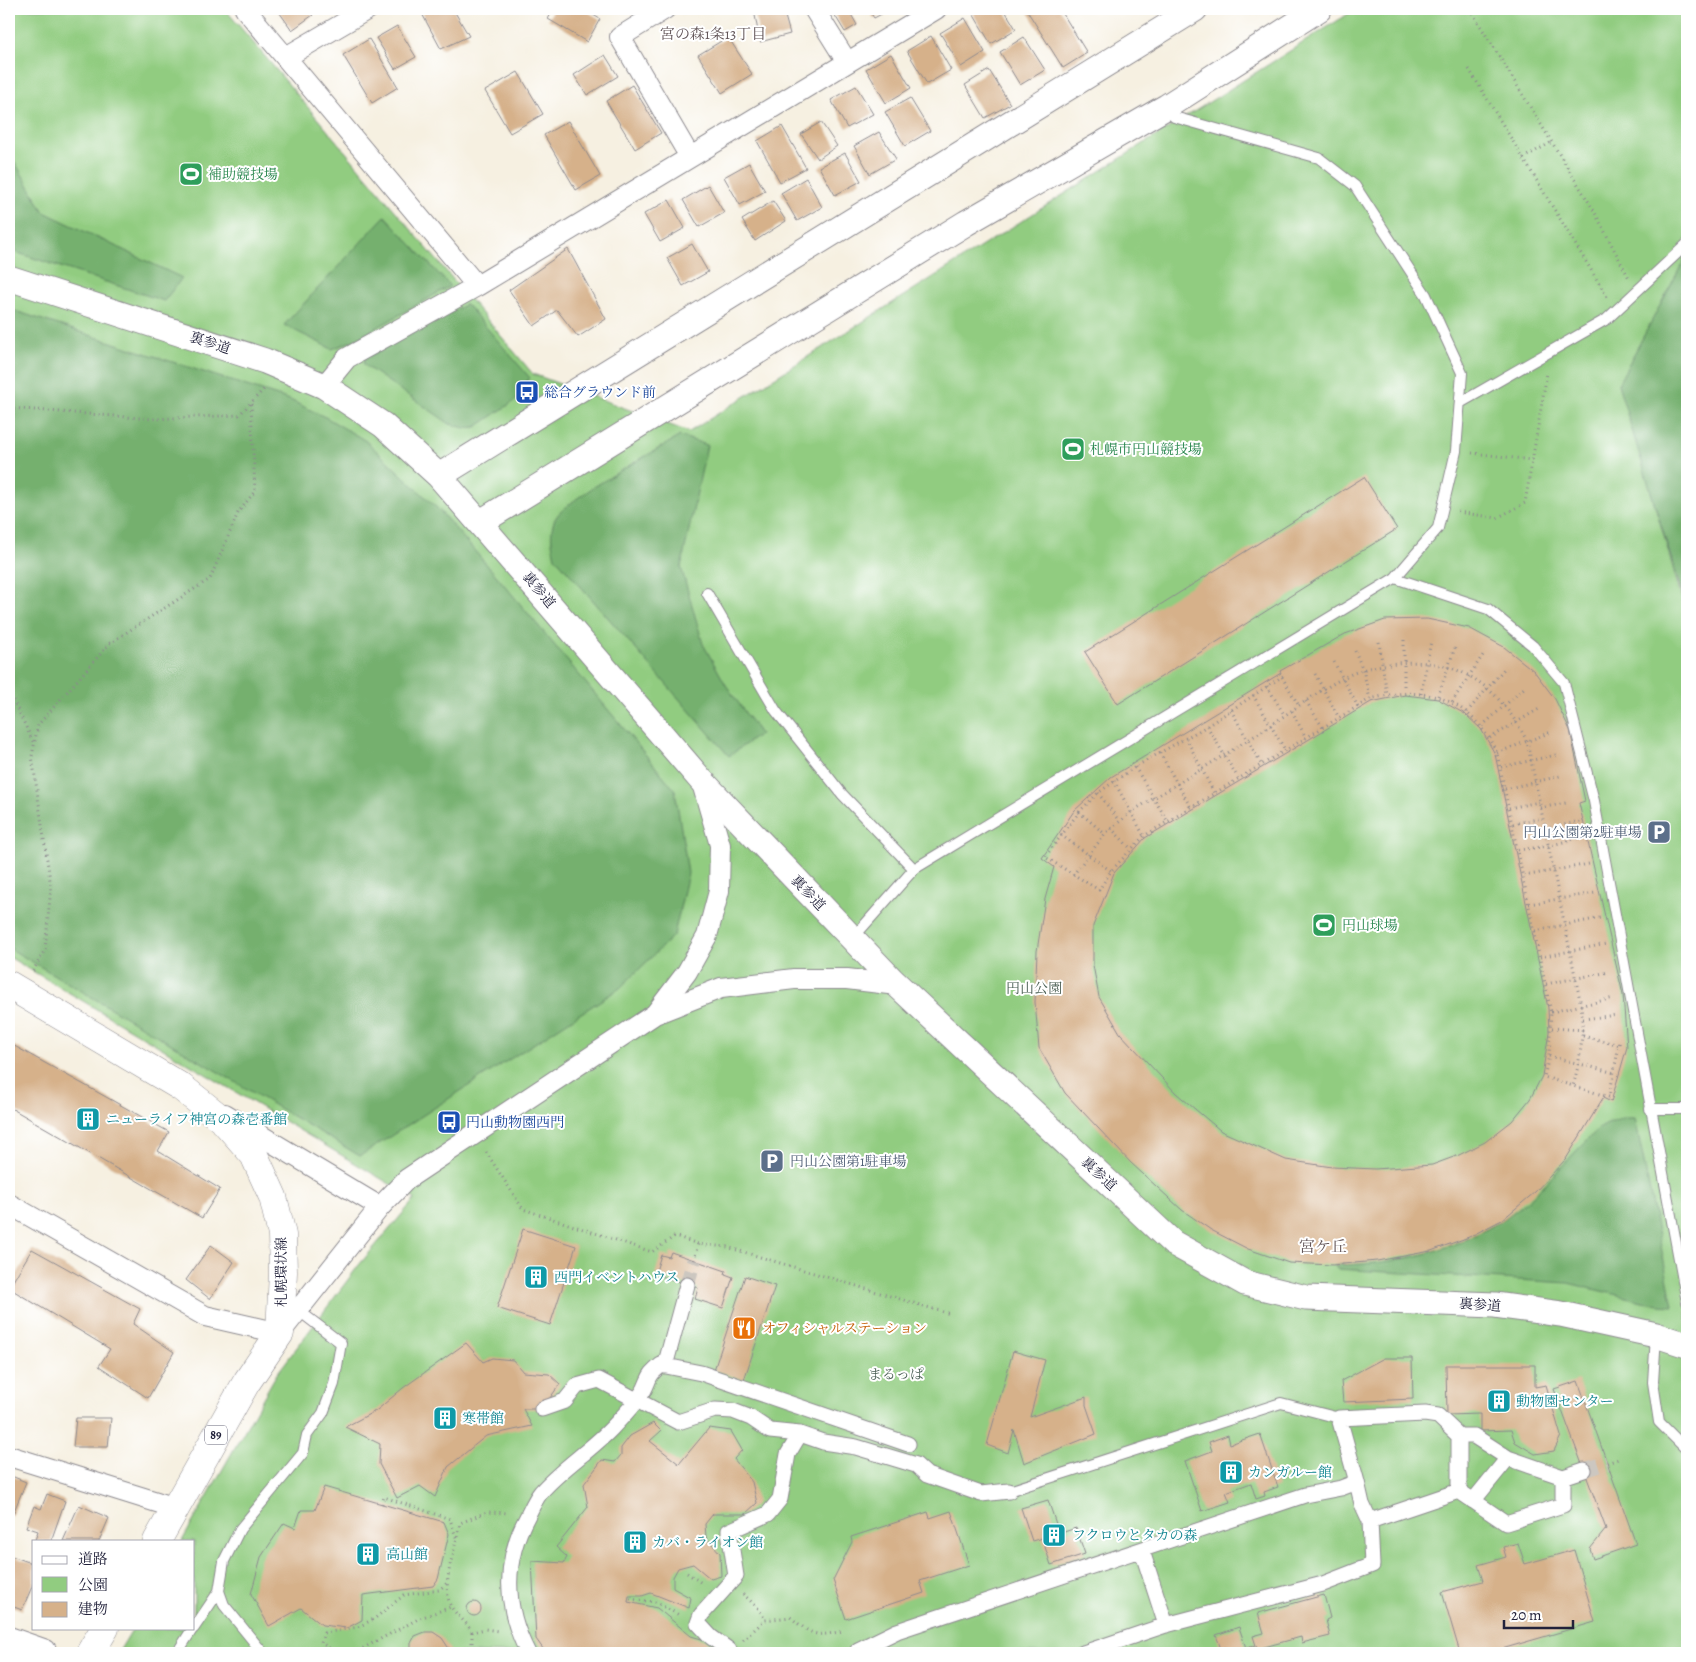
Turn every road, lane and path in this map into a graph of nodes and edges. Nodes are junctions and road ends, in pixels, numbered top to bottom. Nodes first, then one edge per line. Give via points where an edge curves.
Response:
1 (245, 9) edge
2 (368, 9) edge
3 (665, 9) edge
4 (814, 9) edge
5 (936, 9) edge
6 (1195, 9) edge
7 (1319, 9) edge
8 (1470, 9) edge
9 (286, 57) junction
10 (847, 62) junction
11 (1468, 69) dead end
12 (1166, 107) junction
13 (1552, 142) junction
14 (690, 157) junction
15 (1524, 158) junction
16 (1687, 244) edge
17 (9, 278) edge
18 (476, 286) junction
19 (1636, 292) junction
20 (1616, 311) junction
21 (1551, 351) junction
22 (283, 369) junction
23 (324, 386) junction
24 (251, 403) junction
25 (1460, 403) junction
26 (9, 408) edge
27 (1456, 451) junction
28 (1532, 460) junction
29 (439, 476) junction
30 (1442, 510) junction
31 (481, 522) junction
32 (1395, 578) junction
33 (706, 593) dead end
34 (1404, 640) dead end
35 (1431, 640) dead end
36 (1378, 642) dead end
37 (1456, 645) dead end
38 (1355, 651) dead end
39 (1484, 655) dead end
40 (1334, 662) dead end
41 (1405, 662) junction
42 (1427, 662) junction
43 (1384, 664) junction
44 (1449, 666) junction
45 (1504, 669) dead end
46 (1363, 670) junction
47 (1314, 674) dead end
48 (1470, 675) junction
49 (1343, 678) junction
50 (1267, 686) junction
51 (1488, 688) junction
52 (1524, 688) dead end
53 (1323, 690) junction
54 (9, 691) edge
55 (1404, 693) junction
56 (1421, 694) junction
57 (1254, 695) junction
58 (1387, 695) junction
59 (1438, 696) junction
60 (1370, 700) junction
61 (1306, 701) junction
62 (1452, 702) junction
63 (1504, 705) junction
64 (1299, 706) junction
65 (1358, 707) junction
66 (1539, 709) dead end
67 (1231, 710) junction
68 (1292, 711) junction
69 (1467, 712) junction
70 (1285, 716) junction
71 (1339, 718) junction
72 (1516, 721) junction
73 (1207, 726) junction
74 (1270, 726) junction
75 (1482, 726) junction
76 (1323, 728) junction
77 (1551, 732) dead end
78 (1186, 738) junction
79 (1306, 738) junction
80 (1490, 738) junction
81 (1248, 740) junction
82 (1527, 741) junction
83 (34, 744) junction
84 (1285, 750) junction
85 (1160, 753) junction
86 (1497, 753) junction
87 (1556, 755) dead end
88 (1222, 756) junction
89 (1532, 760) junction
90 (1261, 764) junction
91 (1136, 767) junction
92 (1501, 767) junction
93 (1202, 769) junction
94 (1560, 776) dead end
95 (1238, 778) junction
96 (700, 780) junction
97 (1114, 781) junction
98 (1536, 783) junction
99 (1176, 784) junction
100 (1505, 789) junction
101 (1098, 793) junction
102 (1214, 793) junction
103 (1154, 798) junction
104 (1539, 802) junction
105 (1566, 803) dead end
106 (1191, 808) junction
107 (1509, 808) junction
108 (1540, 808) junction
109 (1079, 812) junction
110 (1131, 812) junction
111 (1542, 818) junction
112 (1119, 821) junction
113 (1580, 821) dead end
114 (1168, 822) junction
115 (1513, 824) junction
116 (1111, 828) junction
117 (1545, 829) junction
118 (1105, 834) junction
119 (1061, 835) junction
120 (1144, 836) junction
121 (1584, 836) dead end
122 (1549, 846) junction
123 (1131, 849) junction
124 (1518, 850) junction
125 (1088, 854) junction
126 (1590, 864) dead end
127 (914, 869) junction
128 (1553, 870) junction
129 (1111, 871) junction
130 (1073, 875) junction
131 (1524, 876) junction
132 (1596, 892) dead end
133 (1559, 899) junction
134 (1529, 904) junction
135 (1601, 917) dead end
136 (1565, 925) junction
137 (1535, 931) junction
138 (852, 939) junction
139 (1607, 944) dead end
140 (1571, 952) junction
141 (1540, 957) junction
142 (1613, 972) dead end
143 (1577, 979) junction
144 (1546, 984) junction
145 (897, 985) junction
146 (15, 989) edge
147 (1617, 998) dead end
148 (1581, 1004) junction
149 (1551, 1012) junction
150 (655, 1014) junction
151 (1619, 1015) dead end
152 (1582, 1019) junction
153 (1552, 1028) junction
154 (1584, 1030) junction
155 (1583, 1036) junction
156 (1620, 1045) dead end
157 (1550, 1056) junction
158 (1580, 1064) junction
159 (1615, 1073) dead end
160 (1573, 1086) junction
161 (181, 1087) junction
162 (1609, 1097) dead end
163 (1687, 1109) edge
164 (1650, 1110) junction
165 (474, 1135) junction
166 (9, 1204) edge
167 (380, 1207) junction
168 (698, 1244) junction
169 (694, 1260) tunnel mouth
170 (687, 1285) tunnel mouth
171 (1687, 1302) edge
172 (298, 1310) junction
173 (950, 1314) dead end
174 (280, 1332) junction
175 (1656, 1335) junction
176 (1687, 1345) edge
177 (665, 1366) junction
178 (636, 1400) junction
179 (542, 1408) dead end
180 (1339, 1418) junction
181 (800, 1434) junction
182 (1459, 1436) junction
183 (908, 1444) dead end
184 (1687, 1450) edge
185 (9, 1456) edge
186 (1508, 1458) junction
187 (1621, 1458) dead end
188 (1607, 1463) tunnel mouth
189 (1584, 1470) tunnel mouth
190 (1563, 1477) junction
191 (1357, 1482) junction
192 (1009, 1490) joint
193 (1459, 1491) junction
194 (1473, 1501) junction
195 (382, 1504) dead end
196 (176, 1508) junction
197 (526, 1519) junction
198 (1370, 1521) junction
199 (158, 1540) edge
200 (458, 1540) junction
201 (1142, 1551) junction
202 (736, 1576) junction
203 (446, 1582) junction
204 (219, 1591) junction
205 (630, 1599) dead end
206 (451, 1607) junction
207 (765, 1620) junction
208 (698, 1623) junction
209 (1166, 1625) junction
210 (195, 1627) edge
211 (104, 1630) edge
212 (193, 1630) edge
213 (842, 1631) dead end
214 (472, 1632) junction
215 (518, 1633) junction
216 (9, 1637) edge
217 (48, 1652) edge
218 (729, 1652) edge
219 (856, 1652) edge
220 (90, 1653) edge
221 (177, 1653) edge
222 (263, 1653) edge
223 (338, 1653) edge
224 (354, 1653) edge
225 (472, 1653) edge
226 (528, 1653) edge
227 (1082, 1653) edge

1 - 9 street
2 - 9 street
3 - 14 street via 620,37
4 - 10 street
5 - 10 street
6 - 29 street
7 - 12 street
8 - 13 path
9 - 18 street
10 - 14 street
11 - 15 path
12 - 25 lane via 1174,117 1320,158 1355,186 1426,295 1462,373
12 - 31 street via 966,223
13 - 15 path
13 - 19 path via 1593,209
14 - 18 street
15 - 20 path
16 - 19 lane
17 - 22 street, 裏参道
18 - 23 street via 347,358
19 - 20 lane
20 - 21 lane
21 - 25 lane
21 - 28 path
22 - 23 street, 裏参道
22 - 24 path
23 - 29 street, 裏参道 via 383,425
24 - 26 path via 239,415 153,419
24 - 83 path via 255,491 238,513 210,579 110,643 38,724
25 - 27 lane
27 - 28 path
27 - 30 lane
28 - 30 path via 1525,503 1497,518
29 - 31 street, 裏参道
30 - 32 lane via 1438,528
31 - 96 street, 裏参道
32 - 127 lane
32 - 164 lane via 1488,610 1533,646 1564,683 1594,801
33 - 127 lane via 776,711 842,794
34 - 41 path
35 - 42 path
36 - 43 path
37 - 44 path
38 - 46 path
39 - 48 path
40 - 49 path
41 - 42 path
41 - 43 path
41 - 55 path
42 - 44 path
42 - 56 path
43 - 46 path
43 - 58 path
44 - 48 path
44 - 59 path
45 - 51 path
46 - 49 path
46 - 60 path
47 - 53 path
48 - 51 path
48 - 62 path
49 - 53 path
49 - 65 path
50 - 57 path
50 - 64 path via 1282,676
50 - 70 path
51 - 63 path
51 - 69 path
52 - 63 path
53 - 61 path
53 - 71 path
54 - 83 path
55 - 56 path
55 - 58 path
56 - 59 path
57 - 67 path
57 - 74 path
58 - 60 path
59 - 62 path
60 - 65 path
61 - 64 path
61 - 76 path
62 - 69 path
63 - 72 path
63 - 75 path
64 - 68 path
65 - 71 path
66 - 72 path
67 - 73 path
67 - 81 path
68 - 70 path
68 - 79 path
69 - 75 path
70 - 74 path
71 - 76 path
72 - 80 path
72 - 82 path
73 - 78 path
73 - 88 path
74 - 81 path
74 - 84 path
75 - 80 path
76 - 79 path
77 - 82 path
78 - 85 path
78 - 93 path
79 - 84 path
80 - 86 path
81 - 88 path
81 - 90 path
82 - 86 path
82 - 89 path
83 - 146 path via 32,756 51,887 45,950
84 - 90 path
85 - 91 path
85 - 99 path
86 - 92 path
87 - 89 path
88 - 93 path
88 - 95 path
89 - 92 path
89 - 98 path
90 - 95 path
91 - 97 path
91 - 103 path
92 - 100 path
93 - 99 path
93 - 102 path
94 - 98 path
95 - 102 path
96 - 138 street, 裏参道
96 - 150 street via 720,845 719,892 707,936 687,972
97 - 101 path
97 - 110 path
98 - 100 path
98 - 104 path
99 - 103 path
99 - 106 path
100 - 107 path
101 - 109 path
101 - 112 path
102 - 106 path
103 - 110 path
103 - 114 path
104 - 107 path
104 - 108 path
105 - 108 path
106 - 114 path
107 - 115 path
108 - 111 path
109 - 118 path
109 - 119 path
110 - 112 path
110 - 120 path
111 - 115 path
111 - 117 path
112 - 116 path
113 - 117 path
114 - 120 path
115 - 124 path
116 - 118 path
116 - 123 path
117 - 122 path
118 - 125 path
119 - 125 path
119 - 130 path via 1046,857
120 - 123 path
121 - 122 path
122 - 124 path
122 - 128 path
123 - 129 path
124 - 131 path
125 - 129 path
125 - 130 path
126 - 128 path
127 - 138 lane
128 - 131 path
128 - 133 path
129 - 130 path via 1100,890
131 - 134 path
132 - 133 path
133 - 134 path
133 - 136 path
134 - 137 path
135 - 136 path
136 - 137 path
136 - 140 path
137 - 141 path
138 - 145 street, 裏参道
139 - 140 path
140 - 141 path
140 - 143 path
141 - 144 path
142 - 143 path
143 - 144 path
143 - 148 path
144 - 149 path
145 - 150 street via 847,979 794,979 721,988
145 - 175 street, 裏参道 via 1173,1243 1246,1283 1306,1298 1495,1305 1560,1314
146 - 161 main road, 札幌環状線
147 - 148 path
148 - 149 path
148 - 152 path
149 - 153 path
150 - 165 street
151 - 152 path
152 - 154 path
153 - 154 path
153 - 157 path
154 - 155 path
155 - 156 path
155 - 158 path
157 - 158 path
157 - 160 path via 1544,1077
158 - 159 path
158 - 160 path
160 - 162 path
161 - 167 street
161 - 174 main road, 札幌環状線 via 225,1122 254,1155 273,1197 282,1234
163 - 164 lane
164 - 171 lane
165 - 167 street via 407,1179
165 - 168 path via 523,1209 652,1252 675,1236
166 - 174 street via 205,1316
167 - 172 street
168 - 169 path
168 - 173 path via 727,1247
170 - 177 street
172 - 174 street
172 - 204 lane via 341,1343 334,1384 323,1413 307,1434 303,1453 240,1529 224,1561
174 - 196 main road, 89 via 246,1383
175 - 176 street, 裏参道
175 - 184 lane via 1653,1382 1659,1422
177 - 178 street via 660,1365 649,1375
177 - 183 street via 701,1373
178 - 179 street via 599,1380 577,1386 565,1401
178 - 181 street via 678,1422 715,1410 733,1411 770,1431
178 - 197 street via 600,1440 540,1493
180 - 182 street via 1425,1414 1438,1416
180 - 191 street
180 - 192 lane via 1281,1403
181 - 192 street via 916,1465 927,1475 980,1494
181 - 202 street via 788,1454 780,1499 768,1514 729,1532
182 - 186 street via 1474,1436
182 - 193 street
185 - 196 street
186 - 190 street
186 - 194 street
187 - 188 path
189 - 190 street
190 - 194 street via 1564,1505 1506,1523
191 - 198 street
191 - 201 street via 1305,1495
193 - 194 street
193 - 198 street
195 - 200 path via 384,1497 450,1519
196 - 199 main road, 89
197 - 200 path via 506,1512 487,1512 460,1523
197 - 215 street via 510,1568 509,1594
198 - 209 street via 1372,1566 1323,1584
200 - 203 path
201 - 209 street
201 - 219 street via 897,1631
202 - 207 path via 740,1592 759,1609
202 - 208 street via 700,1615
203 - 206 path
203 - 223 path via 438,1590 404,1595 374,1619 358,1627 324,1633 321,1643
204 - 210 lane
204 - 222 lane via 224,1605
205 - 208 path via 655,1602
206 - 214 path
206 - 224 path via 420,1618
207 - 213 path via 790,1617 805,1630 822,1636
207 - 218 path
208 - 218 street
209 - 227 street
211 - 220 main road
212 - 221 lane
214 - 215 path via 485,1629
214 - 225 path
215 - 226 street
216 - 217 street

